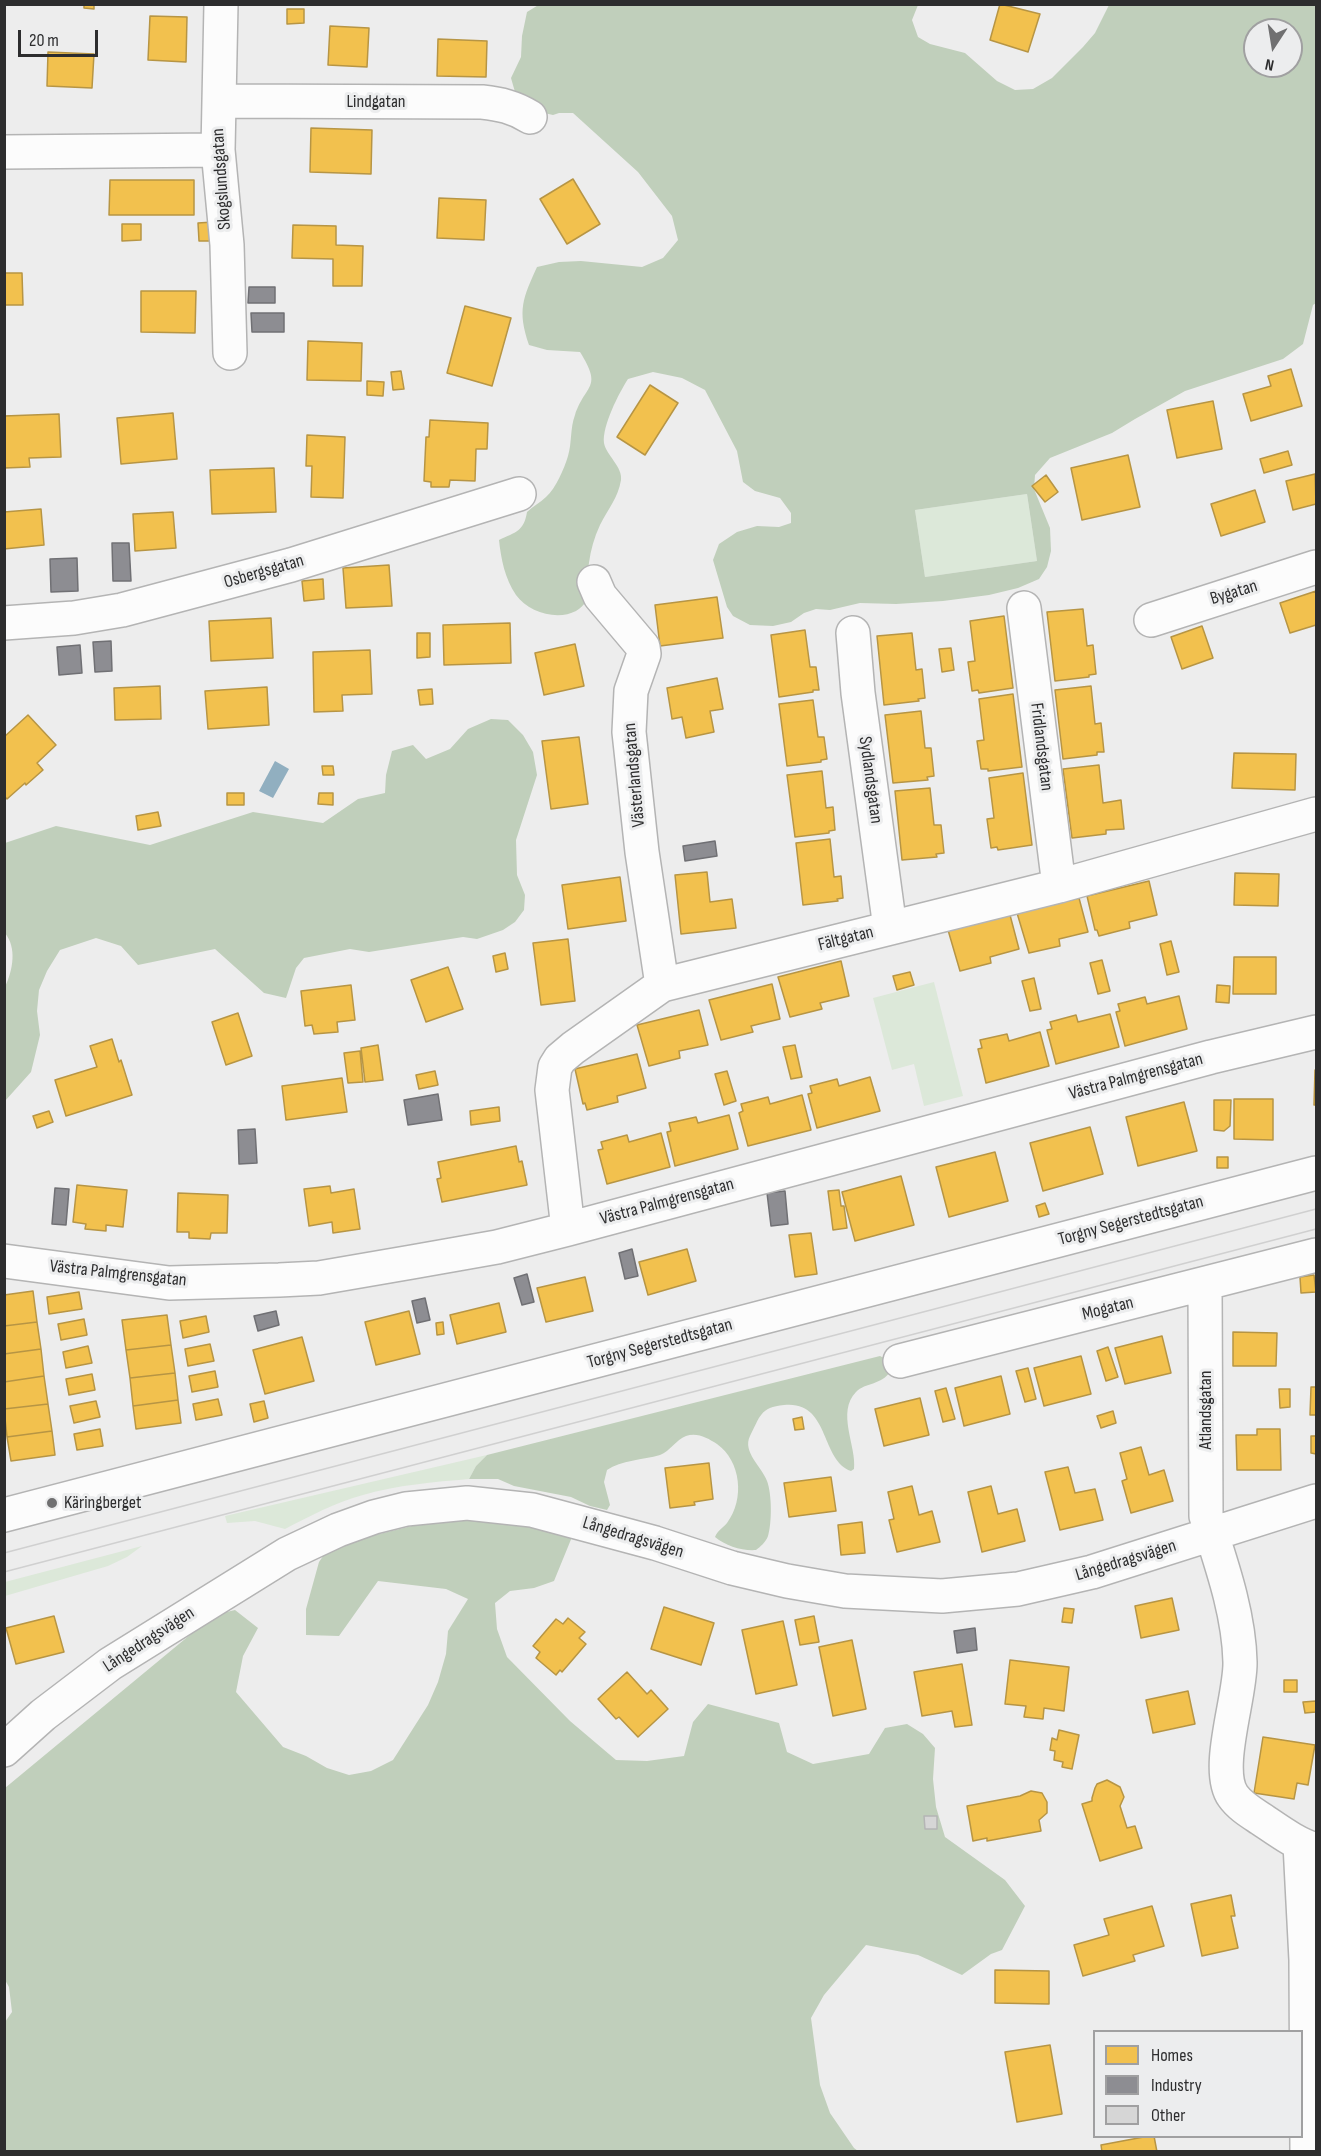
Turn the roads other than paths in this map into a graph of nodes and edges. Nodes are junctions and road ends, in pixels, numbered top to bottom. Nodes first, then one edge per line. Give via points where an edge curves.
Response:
1 (220, 4) edge
2 (219, 101) junction
3 (530, 117) dead end
4 (218, 150) junction
5 (4, 152) edge
6 (230, 353) dead end
7 (519, 494) dead end
8 (1317, 567) edge
9 (594, 582) dead end
10 (1024, 608) dead end
11 (1151, 620) dead end
12 (4, 623) edge
13 (853, 633) dead end
14 (1317, 814) edge
15 (1059, 886) junction
16 (890, 928) junction
17 (662, 986) junction
18 (1317, 1032) edge
19 (1317, 1173) edge
20 (568, 1229) junction
21 (1317, 1255) edge
22 (4, 1261) edge
23 (1205, 1285) junction
24 (900, 1361) dead end
25 (1317, 1501) edge
26 (4, 1515) edge
27 (1212, 1534) junction
28 (4, 1750) edge
29 (1308, 1847) edge
30 (1307, 2151) edge

1 - 2 street, Skogslundsgatan
2 - 3 street, Lindgatan via 482,102 517,109
2 - 4 street, Skogslundsgatan
4 - 5 street
4 - 6 street, Skogslundsgatan via 227,245
7 - 12 street, Osbergsgatan via 291,565 122,610
8 - 11 street, Bygatan
9 - 17 street, Västerlandsgatan via 600,596 643,647 631,691 629,732
10 - 15 street, Fridlandsgatan
13 - 16 street, Sydlandsgatan
14 - 15 street, Fältgatan
15 - 16 street, Fältgatan
16 - 17 street, Fältgatan
17 - 20 street, Fältgatan via 573,1048 555,1067 552,1090
18 - 20 street, Västra Palmgrensgatan
19 - 26 street, Torgny Segerstedtsgatan
20 - 22 street, Västra Palmgrensgatan via 497,1247 319,1278 169,1283
21 - 23 street, Mogatan
23 - 24 street, Mogatan
23 - 27 street, Atlandsgatan via 1206,1516
25 - 27 street, Långedragsvägen
27 - 28 street, Långedragsvägen via 1062,1579 1018,1589 942,1596 845,1591 788,1581 532,1510 466,1503 406,1509 338,1530 287,1554 110,1664
27 - 29 street, Atlandsgatan via 1233,1612 1240,1664 1226,1765 1229,1788 1241,1804
29 - 30 street

